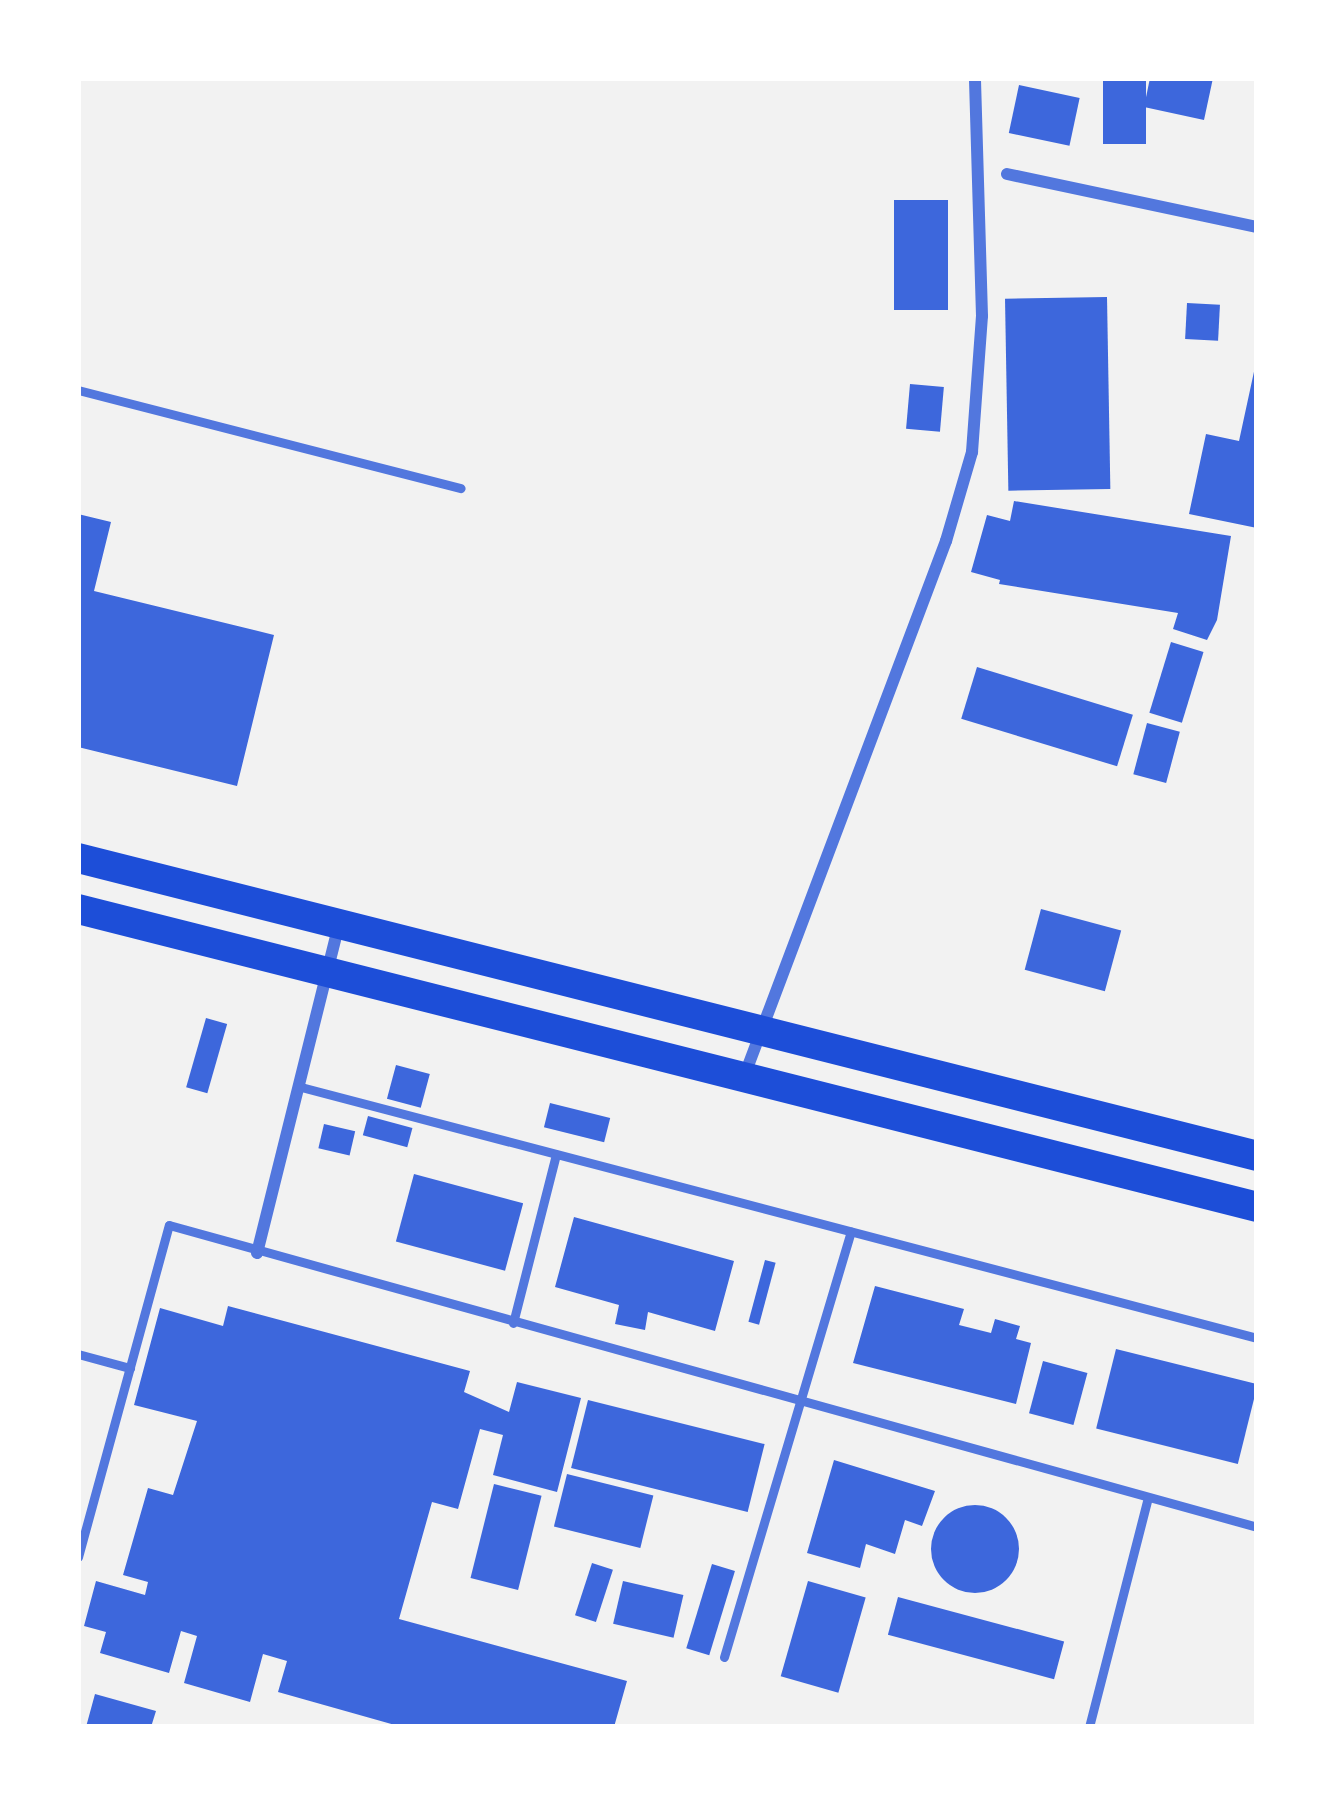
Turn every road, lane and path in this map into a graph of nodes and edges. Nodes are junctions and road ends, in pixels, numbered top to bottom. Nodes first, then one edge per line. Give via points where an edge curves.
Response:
1 (975, 78) edge
2 (1007, 175) dead end
3 (1257, 227) edge
4 (78, 391) edge
5 (461, 488) dead end
6 (78, 858) edge
7 (78, 909) edge
8 (339, 923) junction
9 (328, 970) junction
10 (758, 1029) junction
11 (743, 1081) junction
12 (301, 1087) junction
13 (556, 1154) junction
14 (1257, 1156) edge
15 (1257, 1207) edge
16 (851, 1232) junction
17 (257, 1253) junction
18 (513, 1323) junction
19 (1257, 1338) edge
20 (78, 1354) edge
21 (130, 1368) junction
22 (798, 1402) junction
23 (1148, 1498) junction
24 (1257, 1527) edge
25 (78, 1557) edge
26 (724, 1657) dead end
27 (1089, 1727) edge

1 - 10 street via 982,316 972,452 946,541
2 - 3 street
4 - 5 lane
6 - 8 main road
7 - 9 main road
8 - 9 street
8 - 10 main road
9 - 11 main road
9 - 12 street
10 - 11 street
10 - 14 main road
11 - 15 main road
12 - 13 lane
12 - 17 street
13 - 16 lane
13 - 18 lane
16 - 19 lane
16 - 22 lane
17 - 18 lane
17 - 21 lane via 169,1225
18 - 22 lane
20 - 21 lane
21 - 25 lane
22 - 23 lane
22 - 26 lane
23 - 24 lane
23 - 27 lane

